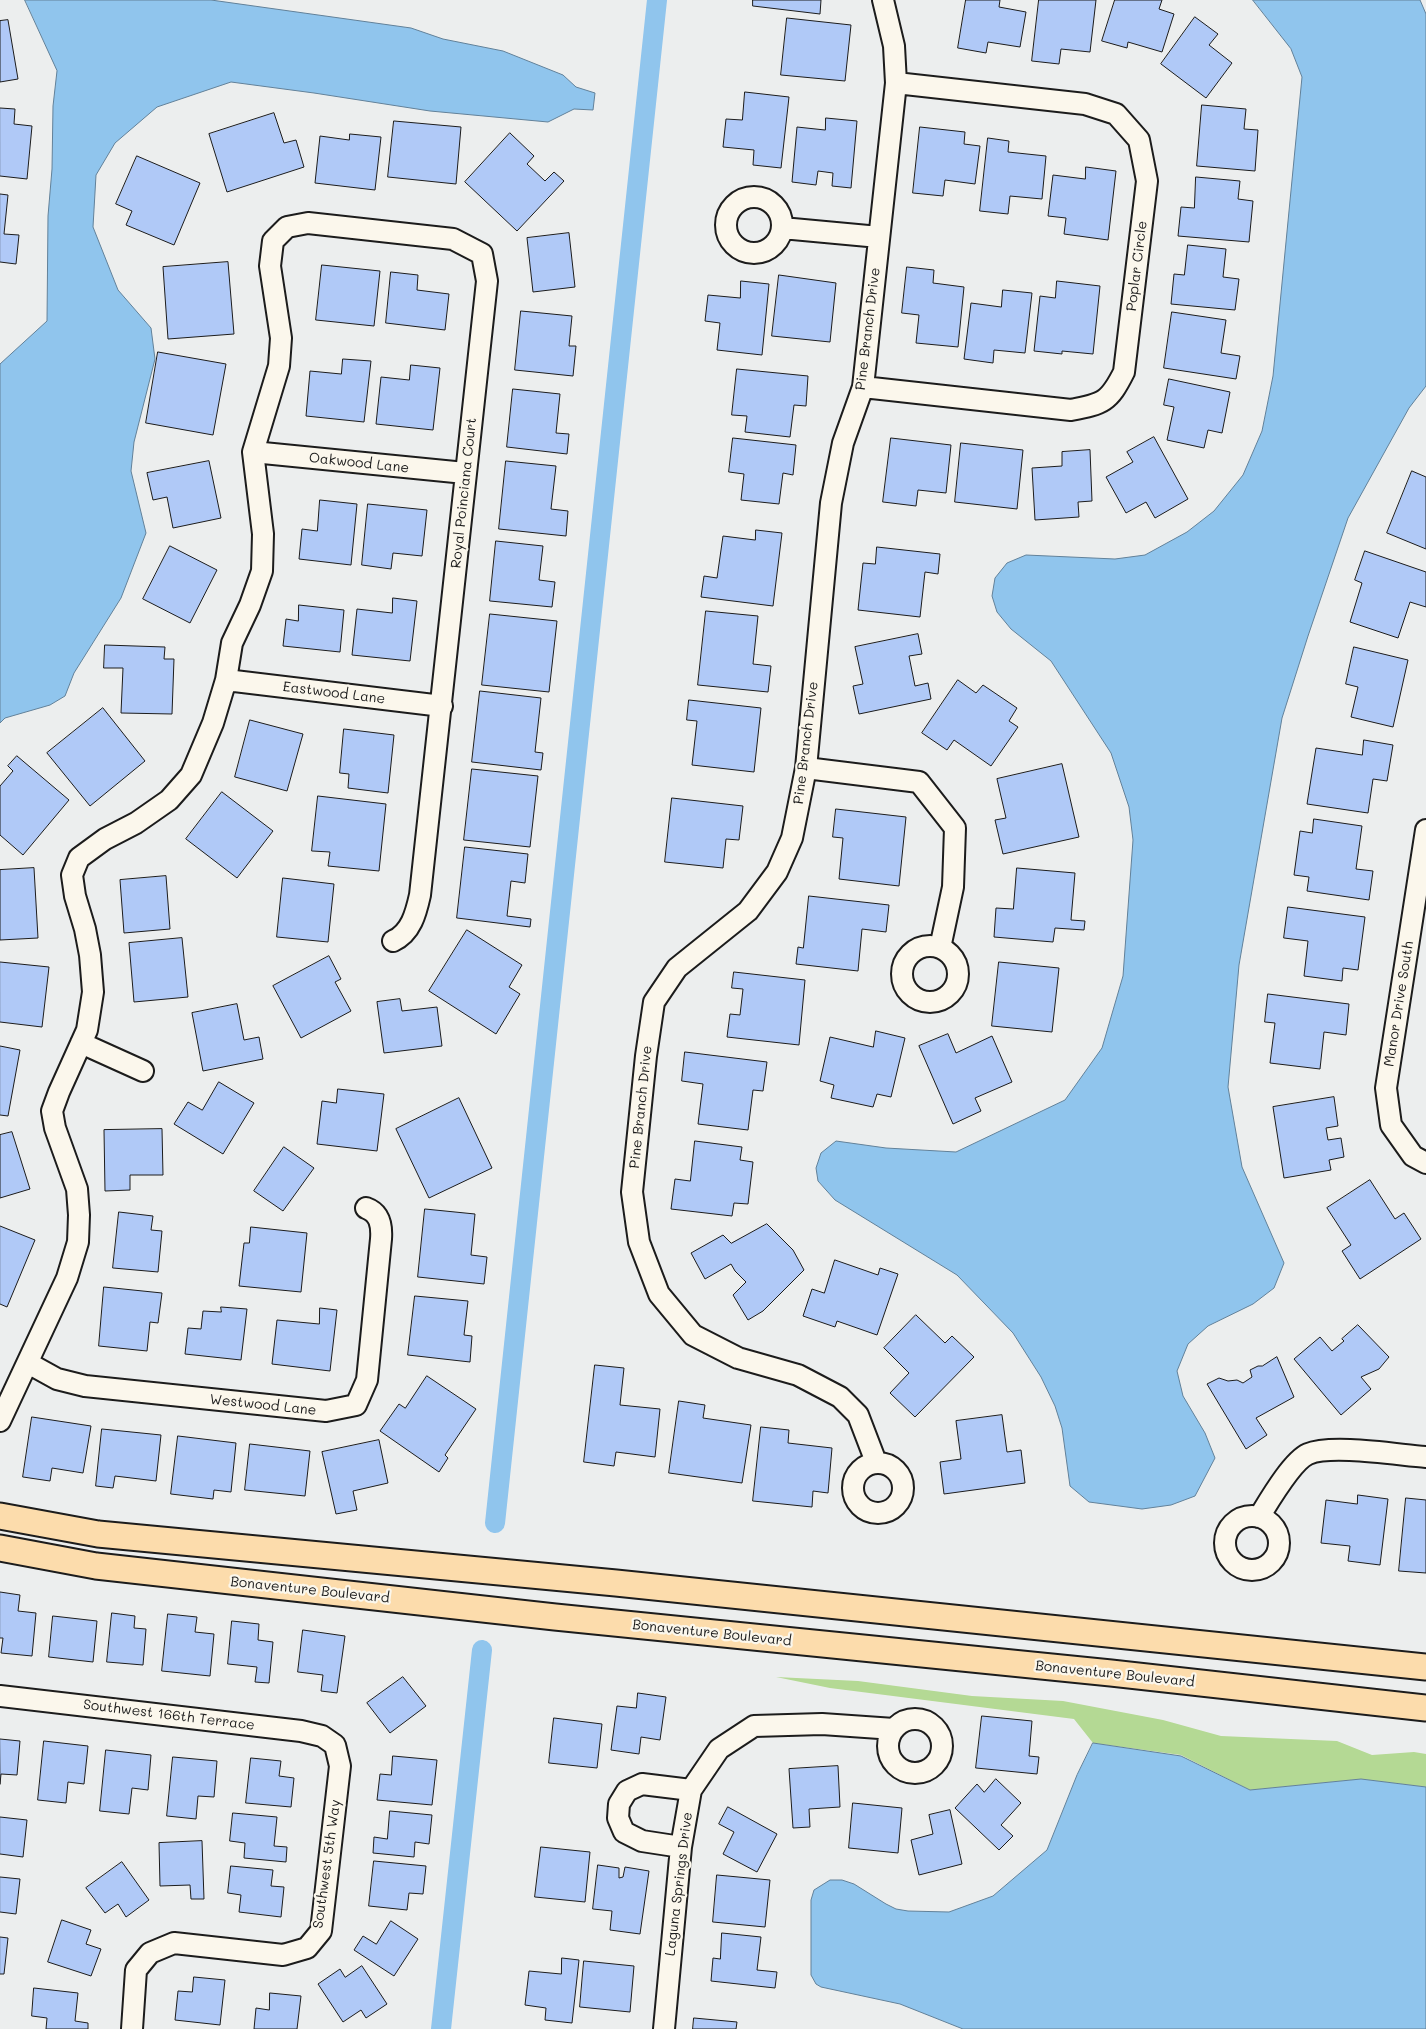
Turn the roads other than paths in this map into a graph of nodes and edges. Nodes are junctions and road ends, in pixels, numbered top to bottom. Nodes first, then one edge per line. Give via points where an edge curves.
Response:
1 (883, 0) edge
2 (896, 83) junction
3 (782, 228) dead end
4 (879, 238) junction
5 (863, 387) junction
6 (253, 452) junction
7 (465, 473) junction
8 (226, 680) junction
9 (442, 706) junction
10 (806, 768) junction
11 (1426, 830) edge
12 (1422, 879) edge
13 (393, 941) dead end
14 (940, 948) dead end
15 (81, 1043) junction
16 (143, 1071) dead end
17 (1426, 1163) edge
18 (366, 1208) dead end
19 (28, 1363) junction
20 (0, 1422) edge
21 (1426, 1457) edge
22 (876, 1462) dead end
23 (0, 1516) edge
24 (1259, 1517) dead end
25 (0, 1548) edge
26 (1426, 1667) edge
27 (0, 1696) edge
28 (1426, 1708) edge
29 (894, 1729) dead end
30 (334, 1744) joint
31 (691, 1790) junction
32 (681, 1846) junction
33 (132, 2029) edge
34 (664, 2029) edge

1 - 2 street, Pine Branch Drive via 894,46
2 - 4 street, Pine Branch Drive
2 - 5 street, Poplar Circle via 1085,104 1116,114 1139,140 1147,181 1124,372 1114,393 1094,405 1071,410
3 - 4 street
4 - 5 street, Pine Branch Drive
5 - 10 street, Pine Branch Drive via 843,443 831,504
6 - 7 street, Oakwood Lane
6 - 7 street, Royal Poinciana Court via 279,366 280,338 270,266 273,241 287,227 308,223 452,239 482,254 487,281
6 - 8 street via 263,534 262,571 232,643
7 - 9 street, Royal Poinciana Court
8 - 9 street, Eastwood Lane
8 - 15 street via 213,723 191,775 169,800 79,858 72,874 90,955 93,992 87,1030
9 - 13 street, Royal Poinciana Court via 420,895 410,925
10 - 14 street via 919,782 955,828 952,887
10 - 22 street, Pine Branch Drive via 792,838 777,872 748,912 677,968 654,1002 632,1192 639,1242 658,1294 693,1335 738,1358 798,1376 840,1397 858,1415
11 - 12 street, Manor Drive South
12 - 17 street, Manor Drive South via 1386,1088 1391,1125 1412,1156
15 - 16 street
15 - 19 street via 52,1111 77,1189 78,1242 67,1278
18 - 19 street, Westwood Lane via 376,1214 380,1222 381,1239 367,1380 356,1405 326,1411 85,1386 57,1379
19 - 20 street
21 - 24 street via 1334,1450 1307,1454 1284,1477
23 - 26 main road via 98,1534 616,1583
25 - 28 main road, Bonaventure Boulevard via 96,1566
27 - 30 street, Southwest 166th Terrace via 301,1731 322,1736
29 - 31 street, Laguna Springs Drive via 822,1724 754,1726 719,1749
30 - 33 street, Southwest 5th Way via 340,1766 321,1931 307,1948 283,1955 174,1943 150,1952 136,1970
31 - 32 street, Laguna Springs Drive
31 - 32 street via 642,1784 627,1791 619,1804 618,1818 624,1832 642,1841
32 - 34 street, Laguna Springs Drive

